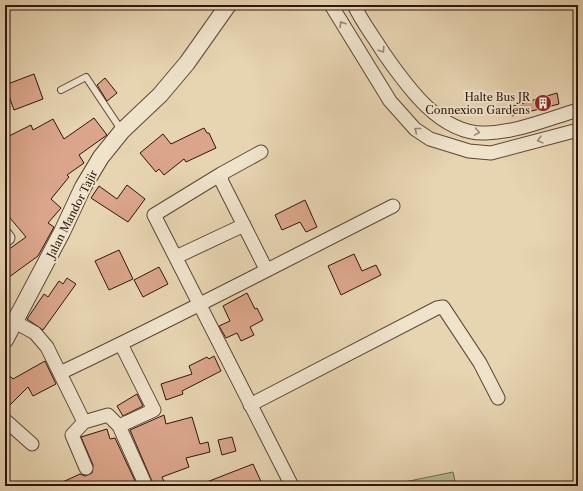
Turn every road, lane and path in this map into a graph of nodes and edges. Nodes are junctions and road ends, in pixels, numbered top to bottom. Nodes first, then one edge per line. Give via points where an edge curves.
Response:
1 (228, 5) edge
2 (330, 5) edge
3 (354, 5) edge
4 (62, 90) dead end
5 (578, 110) edge
6 (578, 130) edge
7 (122, 131) junction
8 (261, 152) dead end
9 (221, 174) junction
10 (393, 206) dead end
11 (244, 225) junction
12 (176, 257) junction
13 (266, 269) junction
14 (200, 306) junction
15 (15, 322) junction
16 (5, 340) edge
17 (121, 344) junction
18 (60, 373) junction
19 (498, 398) dead end
20 (250, 405) junction
21 (5, 420) edge
22 (84, 422) junction
23 (119, 426) junction
24 (32, 444) dead end
25 (86, 468) dead end
26 (146, 486) edge
27 (292, 486) edge

1 - 7 street, Jalan Mandor Tajir via 187,63 160,95
6 -> 2 street via 491,153 469,151 430,139 415,129 390,101
3 -> 5 street via 403,80 425,106 457,128 485,133 524,127
4 - 7 lane via 86,77
7 - 15 street, Jalan Mandor Tajir via 101,157 83,187
8 - 9 street
9 - 11 street via 222,182
9 - 12 street via 154,215
10 - 13 street
11 - 12 street
11 - 13 street
12 - 14 street
13 - 14 street
14 - 17 street
14 - 20 street
15 - 16 street, Jalan Mandor Tajir
15 - 18 street via 35,333 47,347
17 - 18 street
17 - 23 street via 154,410
18 - 22 street
19 - 20 street via 480,363 443,307 436,308
20 - 27 street
21 - 24 street
22 - 23 street via 108,415
22 - 25 street via 72,435
23 - 26 street

